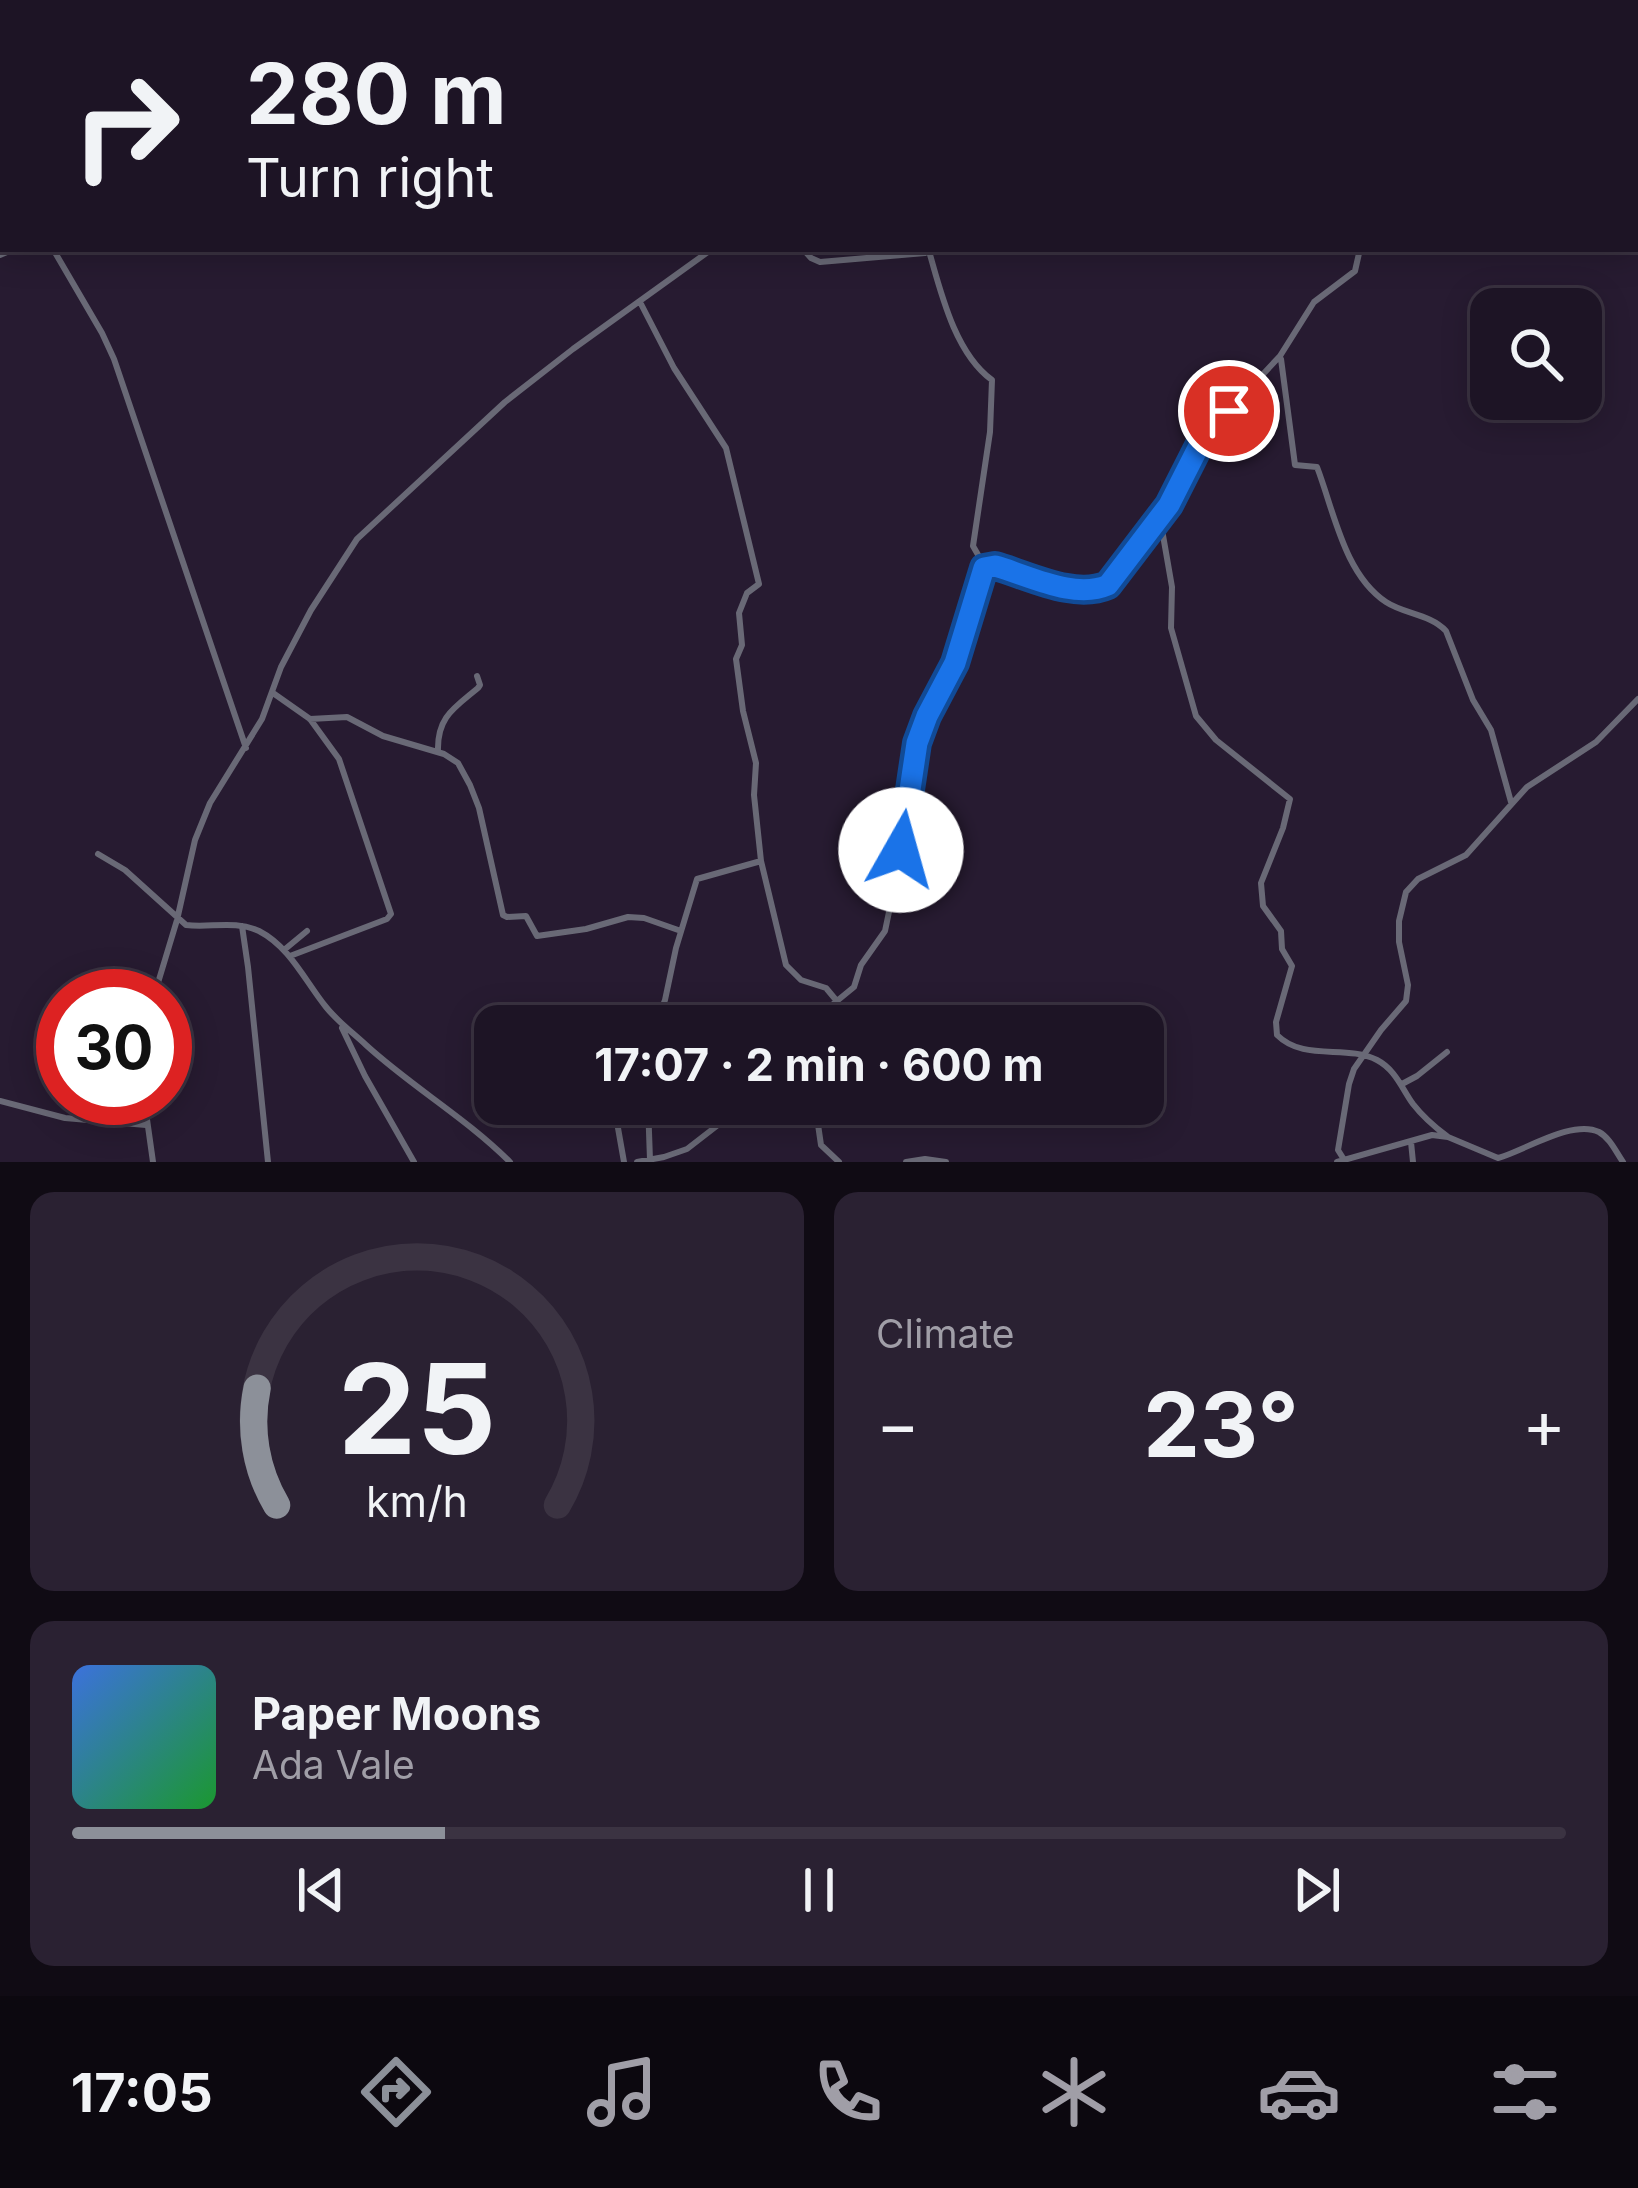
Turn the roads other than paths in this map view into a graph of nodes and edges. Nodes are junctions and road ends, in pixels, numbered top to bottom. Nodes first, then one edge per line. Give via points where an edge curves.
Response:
1 (55, 252) edge
2 (708, 252) edge
3 (806, 252) edge
4 (913, 252) edge
5 (933, 252) edge
6 (1359, 252) edge
7 (640, 302) junction
8 (1280, 356) junction
9 (1160, 516) junction
10 (986, 567) junction
11 (477, 676) dead end
12 (273, 692) junction
13 (1638, 699) edge
14 (310, 719) junction
15 (246, 748) junction
16 (438, 752) junction
17 (1511, 802) junction
18 (98, 854) dead end
19 (761, 861) junction
20 (177, 920) junction
21 (242, 926) junction
22 (307, 931) dead end
23 (681, 931) junction
24 (286, 953) junction
25 (162, 969) edge
26 (836, 1000) junction
27 (663, 1005) edge
28 (833, 1005) edge
29 (341, 1024) junction
30 (1448, 1052) dead end
31 (1362, 1055) junction
32 (1402, 1084) junction
33 (0, 1101) edge
34 (36, 1110) edge
35 (146, 1125) edge
36 (619, 1125) edge
37 (649, 1125) edge
38 (719, 1125) edge
39 (818, 1125) edge
40 (1448, 1137) junction
41 (1411, 1141) junction
42 (1475, 1150) junction
43 (650, 1160) edge
44 (1340, 1160) edge
45 (153, 1162) edge
46 (268, 1162) edge
47 (415, 1162) edge
48 (510, 1162) edge
49 (624, 1162) edge
50 (637, 1162) edge
51 (839, 1162) edge
52 (906, 1162) edge
53 (946, 1162) edge
54 (1413, 1162) edge
55 (1477, 1162) edge
56 (1623, 1162) edge

1 - 15 street via 114,359
2 - 7 street
3 - 4 street via 820,262
5 - 10 street via 954,327 992,380 973,546
6 - 8 street via 1355,271 1314,302
7 - 12 street via 505,402 364,531 311,610
7 - 19 street via 726,448 759,581 739,613 736,658 756,763
8 - 9 street via 1203,438
8 - 17 street via 1295,465 1320,471 1330,512 1369,588 1446,631 1491,730
9 - 10 street via 1103,588
9 - 31 street via 1172,631 1196,716 1290,799 1261,883 1263,907 1292,966 1277,1035 1322,1053
10 - 26 street via 955,663 917,743 885,931 854,987
11 - 16 street via 478,688 440,728
12 - 14 street
12 - 15 street
13 - 17 street via 1593,744
14 - 16 street via 347,717
14 - 24 street via 339,759 391,916
15 - 20 street via 195,840
16 - 23 street via 458,763 470,784 504,916 526,916 537,936 633,916
17 - 31 street via 1466,855 1406,892 1399,921 1406,1001
18 - 20 street
19 - 23 street via 698,879
19 - 26 street via 786,965
20 - 21 street
20 - 25 street
21 - 24 street
21 - 46 street
22 - 24 street
23 - 27 street
24 - 29 street
26 - 28 street
29 - 47 street
29 - 48 street
30 - 32 street
31 - 32 street
31 - 44 street via 1349,1084
32 - 40 street
33 - 34 street
35 - 45 street
36 - 49 street
37 - 43 street
38 - 43 street via 687,1149
39 - 51 street via 821,1145
40 - 41 street
40 - 42 street
41 - 44 street
41 - 54 street
42 - 55 street
42 - 56 street via 1498,1158 1589,1130
43 - 50 street
52 - 53 street

